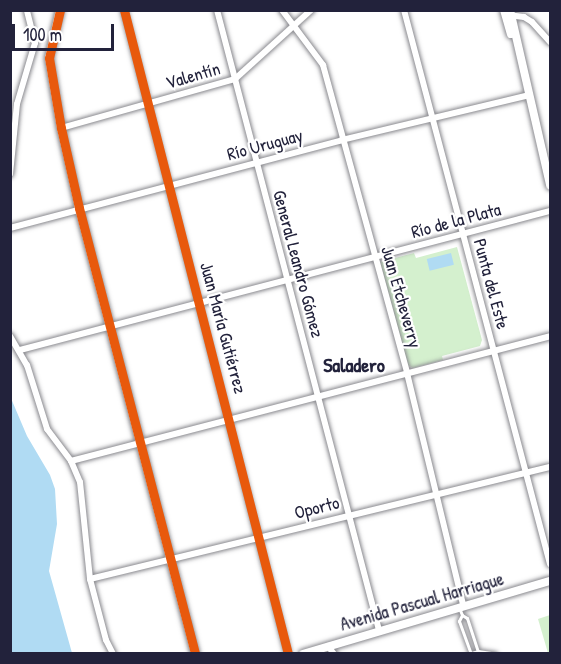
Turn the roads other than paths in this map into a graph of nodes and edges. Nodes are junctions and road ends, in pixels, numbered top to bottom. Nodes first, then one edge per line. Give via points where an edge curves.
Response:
1 (27, 10) edge
2 (124, 10) edge
3 (217, 10) edge
4 (282, 10) edge
5 (311, 10) edge
6 (404, 10) edge
7 (60, 12) edge
8 (508, 13) edge
9 (295, 26) junction
10 (550, 42) edge
11 (235, 79) junction
12 (528, 91) junction
13 (150, 104) junction
14 (432, 117) junction
15 (61, 128) junction
16 (342, 140) junction
17 (255, 163) junction
18 (10, 174) edge
19 (168, 185) junction
20 (550, 185) edge
21 (79, 208) junction
22 (550, 211) edge
23 (10, 228) edge
24 (462, 234) junction
25 (374, 258) junction
26 (286, 281) junction
27 (199, 303) junction
28 (110, 327) junction
29 (10, 336) edge
30 (550, 336) edge
31 (20, 350) junction
32 (493, 351) junction
33 (406, 374) junction
34 (317, 397) junction
35 (230, 420) junction
36 (141, 443) junction
37 (71, 461) junction
38 (550, 467) edge
39 (524, 473) junction
40 (437, 495) junction
41 (348, 516) junction
42 (259, 538) junction
43 (171, 559) junction
44 (550, 564) edge
45 (90, 579) junction
46 (550, 581) edge
47 (460, 605) junction
48 (462, 615) junction
49 (379, 630) junction
50 (328, 646) junction
51 (478, 651) junction
52 (471, 653) edge
53 (113, 654) edge
54 (195, 654) edge
55 (288, 654) edge
56 (303, 654) edge
57 (334, 654) edge
58 (496, 654) edge

1 - 18 street via 35,43 17,104
2 - 13 street, Juan María Gutiérrez
3 - 11 street, General Leandro Gómez
4 - 9 street, Juan Etcheverry
5 - 9 street, Valentín
6 - 14 street, Punta del Este
7 - 15 street via 49,58
8 - 10 street via 532,22
8 - 12 street
9 - 11 street, Valentín
9 - 16 street, Juan Etcheverry via 323,65
11 - 13 street, Valentín
11 - 17 street, General Leandro Gómez
12 - 14 street, Río Uruguay
12 - 20 street
13 - 15 street, Valentín
13 - 19 street, Juan María Gutiérrez
14 - 16 street, Río Uruguay
14 - 24 street, Punta del Este
15 - 21 street
16 - 17 street, Río Uruguay
16 - 25 street, Juan Etcheverry
17 - 19 street, Río Uruguay
17 - 26 street, General Leandro Gómez
19 - 21 street, Río Uruguay
19 - 27 street, Juan María Gutiérrez
21 - 23 street, Río Uruguay
21 - 28 street
22 - 24 street, Río de la Plata
24 - 25 street, Río de la Plata
24 - 32 street, Punta del Este
25 - 26 street, Río de la Plata
25 - 33 street, Juan Etcheverry
26 - 27 street, Río de la Plata
26 - 34 street, General Leandro Gómez
27 - 28 street, Río de la Plata
27 - 35 street, Juan María Gutiérrez
28 - 31 street, Río de la Plata
28 - 36 street
29 - 31 street
30 - 32 street
31 - 37 street via 47,429
32 - 33 street
32 - 39 street, Punta del Este
33 - 34 street
33 - 40 street, Juan Etcheverry
34 - 35 street
34 - 41 street, General Leandro Gómez
35 - 36 street
35 - 42 street, Juan María Gutiérrez
36 - 37 street
36 - 43 street
37 - 45 street via 80,482
38 - 39 street, Oporto
39 - 40 street, Oporto
39 - 44 street, Punta del Este
40 - 41 street, Oporto
40 - 47 street, Juan Etcheverry
41 - 42 street, Oporto
41 - 49 street, General Leandro Gómez
42 - 43 street, Oporto
42 - 55 street, Juan María Gutiérrez
43 - 45 street, Oporto
43 - 54 street
45 - 53 street
46 - 47 street, Avenida Pascual Harriague
47 - 48 lane
47 - 49 street, Avenida Pascual Harriague
48 - 51 lane via 467,618
48 - 52 lane via 459,621
49 - 50 street, Avenida Pascual Harriague
50 - 56 street, Avenida Pascual Harriague
50 - 57 street
51 - 52 lane
51 - 58 lane

